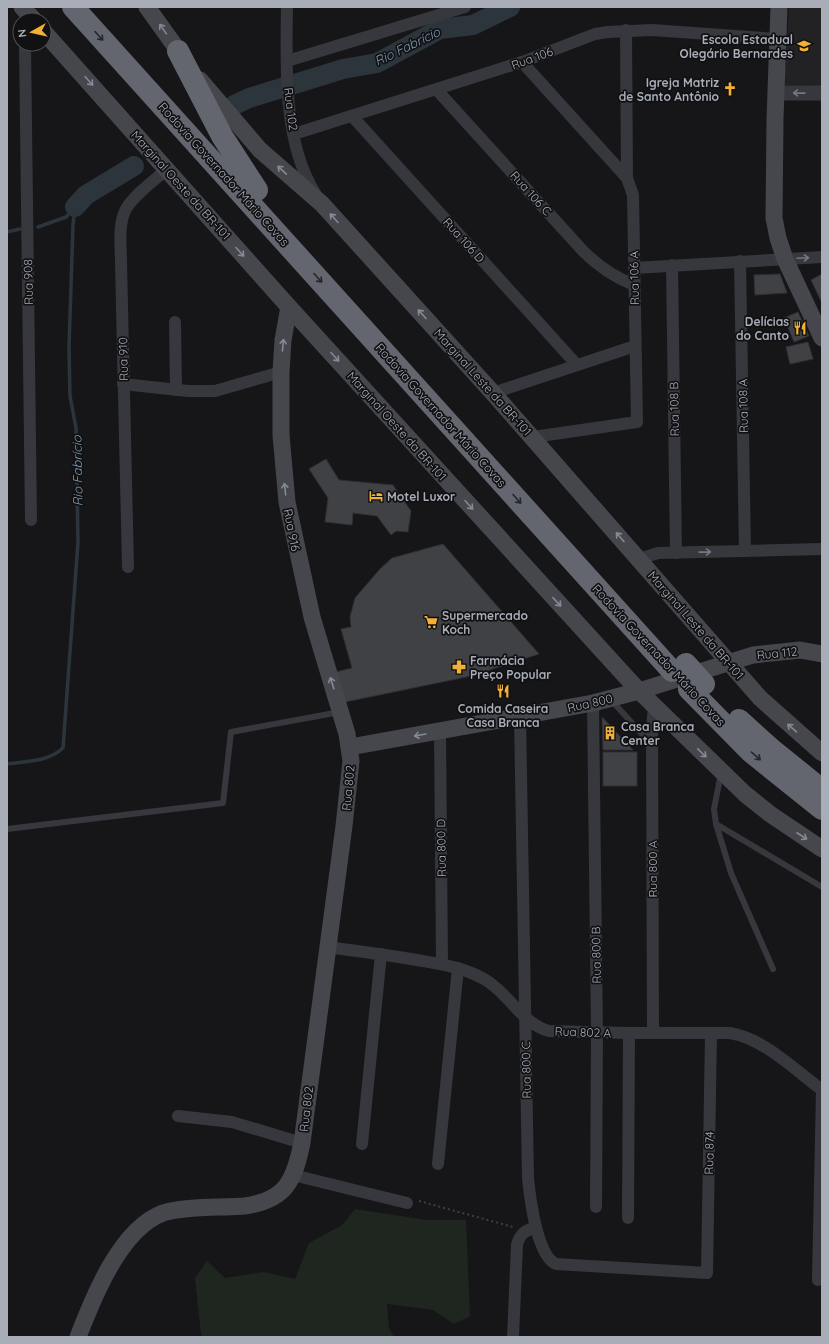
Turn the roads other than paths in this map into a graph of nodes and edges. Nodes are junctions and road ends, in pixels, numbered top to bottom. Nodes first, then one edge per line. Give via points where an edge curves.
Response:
1 (73, 7) edge
2 (93, 7) edge
3 (148, 7) edge
4 (287, 7) edge
5 (465, 7) edge
6 (779, 7) edge
7 (626, 30) junction
8 (777, 39) junction
9 (52, 41) edge
10 (178, 51) junction
11 (25, 52) edge
12 (287, 61) junction
13 (522, 62) junction
14 (436, 89) junction
15 (776, 93) junction
16 (822, 93) edge
17 (352, 116) junction
18 (294, 134) junction
19 (166, 169) junction
20 (627, 178) junction
21 (257, 190) junction
22 (322, 204) junction
23 (822, 257) edge
24 (785, 259) junction
25 (740, 261) junction
26 (672, 265) junction
27 (634, 268) junction
28 (634, 285) junction
29 (289, 307) junction
30 (176, 322) dead end
31 (822, 338) edge
32 (635, 346) junction
33 (577, 365) junction
34 (280, 372) junction
35 (124, 384) junction
36 (176, 390) junction
37 (493, 392) junction
38 (533, 437) junction
39 (31, 520) dead end
40 (822, 549) edge
41 (745, 551) junction
42 (676, 553) junction
43 (639, 559) junction
44 (128, 567) dead end
45 (822, 654) edge
46 (728, 662) junction
47 (622, 672) junction
48 (684, 678) junction
49 (639, 691) junction
50 (609, 698) junction
51 (593, 703) junction
52 (654, 706) junction
53 (341, 712) junction
54 (520, 717) junction
55 (440, 731) junction
56 (652, 745) junction
57 (350, 748) junction
58 (822, 753) edge
59 (721, 772) junction
60 (822, 790) edge
61 (822, 810) edge
62 (716, 824) junction
63 (7, 829) edge
64 (822, 849) edge
65 (822, 887) edge
66 (327, 947) junction
67 (381, 954) junction
68 (442, 964) junction
69 (458, 968) junction
70 (773, 969) dead end
71 (526, 1018) junction
72 (597, 1032) junction
73 (629, 1033) junction
74 (653, 1033) junction
75 (711, 1033) junction
76 (822, 1090) edge
77 (178, 1116) dead end
78 (302, 1143) junction
79 (362, 1144) dead end
80 (438, 1164) dead end
81 (294, 1175) junction
82 (407, 1203) road end
83 (596, 1207) dead end
84 (628, 1218) dead end
85 (531, 1228) junction
86 (707, 1273) joint
87 (818, 1280) dead end
88 (78, 1337) edge
89 (514, 1337) edge

1 -> 48 highway, Rodovia Governador Mário Covas
2 - 21 highway, Rodovia Governador Mário Covas
10 -> 3 main road, Marginal Leste da BR-101
4 - 12 street, Rua 102
5 - 12 street
6 - 8 main road
7 - 8 street, Rua 106
7 - 13 street, Rua 106 via 595,34
7 - 20 street, Rua 106 A
8 - 15 main road
9 -> 19 main road, Marginal Oeste da BR-101
10 - 21 highway via 222,136
22 -> 10 main road, Marginal Leste da BR-101 via 260,150
11 - 39 street, Rua 908
12 - 18 street, Rua 102 via 288,96
13 - 14 street, Rua 106
13 - 20 street
14 - 17 street, Rua 106
14 - 28 street, Rua 106 C via 583,251 601,268 616,278
16 -> 15 street
15 - 24 main road via 774,212 778,238
17 - 18 street, Rua 106
17 - 33 street, Rua 106 D
18 - 22 street, Rua 102 via 300,166
19 -> 29 main road, Marginal Oeste da BR-101
19 - 35 street, Rua 910 via 131,202 122,223
20 - 27 street, Rua 106 A via 633,195
21 - 48 highway, Rodovia Governador Mário Covas
37 -> 22 main road, Marginal Leste da BR-101
24 -> 23 street
24 - 25 street
24 - 31 main road
25 - 26 street
25 - 41 street, Rua 108 A
26 - 27 street
26 - 42 street, Rua 108 B
27 - 28 street, Rua 106 A
28 - 32 street, Rua 106 A
34 -> 29 main road, Rua 916
29 -> 47 main road, Marginal Oeste da BR-101
30 - 36 street
32 - 33 street
32 - 38 street, Rua 106 A via 636,422
33 - 37 street
34 - 36 street via 215,391
53 -> 34 main road, Rua 916 via 312,617 287,502 281,435
35 - 36 street
35 - 44 street, Rua 910
37 - 38 main road, Marginal Leste da BR-101
43 -> 38 main road, Marginal Leste da BR-101
40 - 41 street
42 -> 41 street
42 - 43 street via 658,553
43 - 46 main road, Marginal Leste da BR-101
45 - 46 main road, Rua 112 via 789,650 753,655
46 - 48 main road, Rua 112
58 -> 46 main road, Marginal Leste da BR-101 via 779,717
47 - 48 main road via 651,680
47 - 49 main road, Marginal Oeste da BR-101
47 - 50 main road
48 - 49 main road, Rua 800
48 - 52 main road via 660,690
48 - 60 highway, Rodovia Governador Mário Covas
48 -> 61 highway, Rodovia Governador Mário Covas via 751,752
49 - 50 main road, Rua 800
49 - 52 main road, Marginal Oeste da BR-101
50 - 51 main road, Rua 800
50 - 56 lane
51 - 54 main road, Rua 800
51 - 72 street, Rua 800 B
52 - 56 street, Rua 800 A
52 -> 59 main road, Marginal Oeste da BR-101
53 - 57 main road, Rua 916
53 - 63 lane via 231,732 223,803
54 - 55 main road, Rua 800
54 - 71 street, Rua 800 C
55 -> 57 main road, Rua 800
55 - 68 street, Rua 800 D
56 - 74 street, Rua 800 A
57 - 66 main road, Rua 802 via 346,811
59 - 62 lane via 715,795
59 -> 64 main road, Marginal Oeste da BR-101 via 770,814
62 - 65 lane
62 - 70 lane via 732,873
66 - 67 street, Rua 802 A
66 - 78 main road, Rua 802
67 - 68 street, Rua 802 A
67 - 79 street
68 - 69 street, Rua 802 A
69 - 71 street, Rua 802 A via 471,972 495,986
69 - 80 street
71 - 72 street, Rua 802 A via 542,1029
71 - 85 street, Rua 800 C
72 - 73 street, Rua 802 A
72 - 83 street, Rua 800 B
73 - 74 street, Rua 802 A
73 - 84 street
74 - 75 street, Rua 802 A
75 - 76 street, Rua 802 A via 730,1033 750,1038
75 - 86 street, Rua 874
76 - 87 street
77 - 78 street via 232,1122
78 - 81 main road, Rua 802
81 - 82 street
81 - 88 main road, Rua 802 via 285,1189 276,1196 256,1204 175,1210 163,1213 145,1224 131,1237 108,1272
85 - 86 street, Rua 800 C via 551,1262 556,1264
85 - 89 street via 519,1236 517,1245

